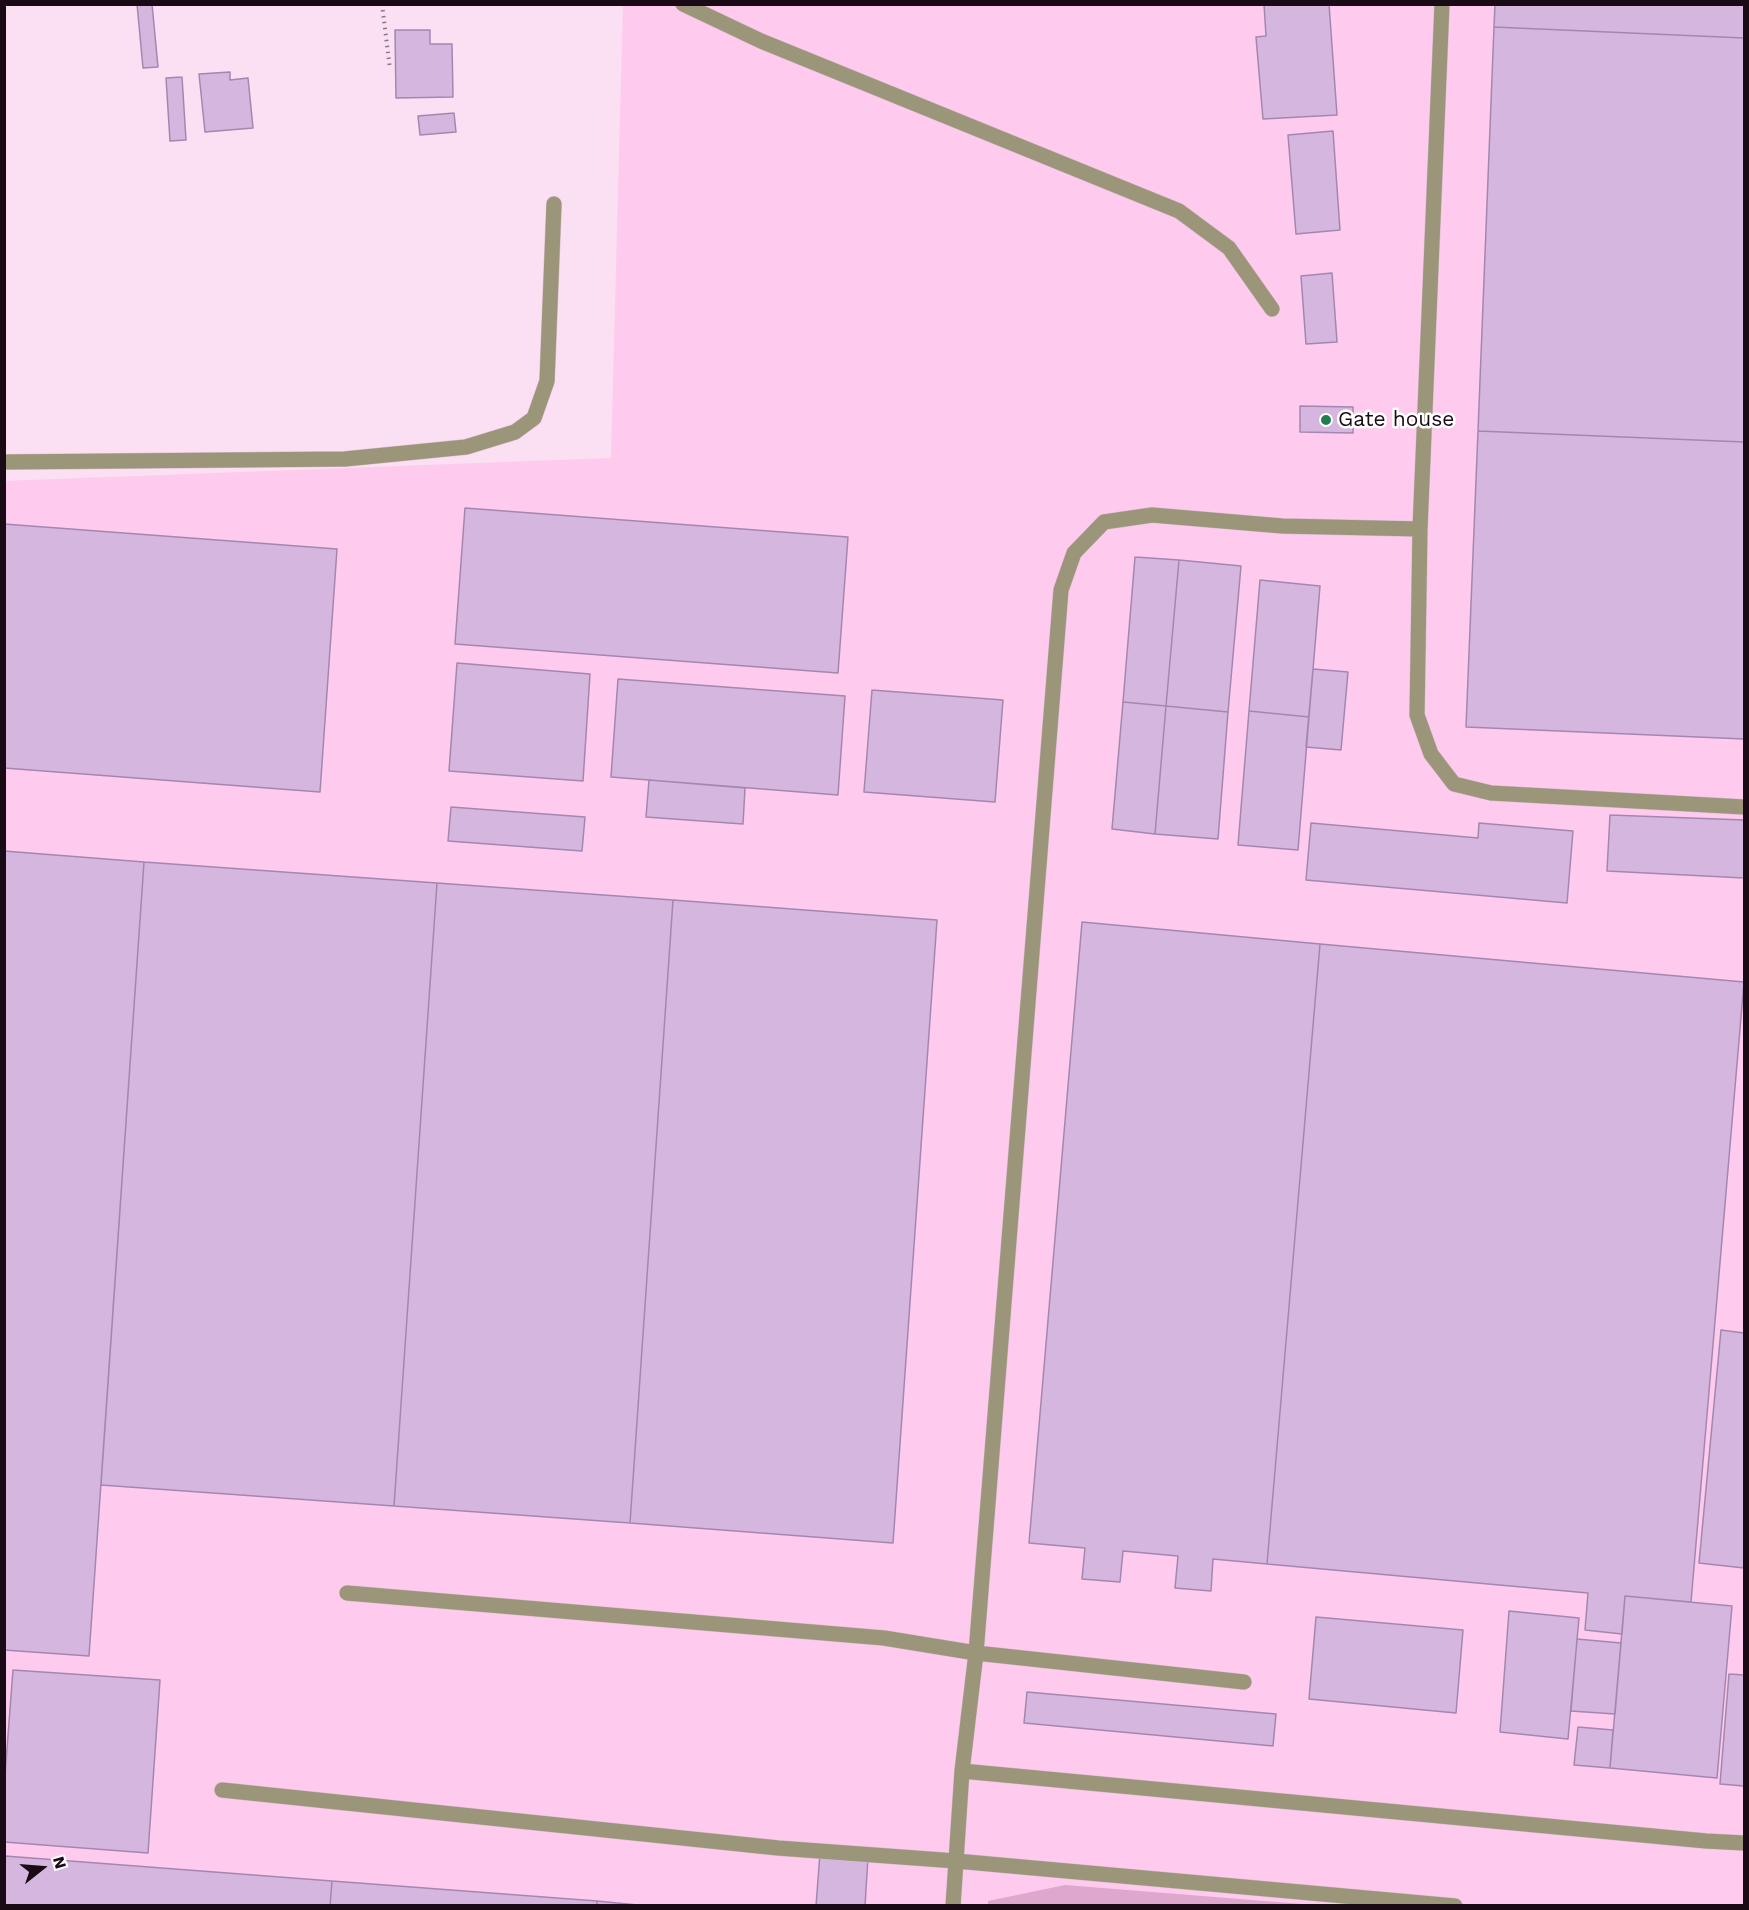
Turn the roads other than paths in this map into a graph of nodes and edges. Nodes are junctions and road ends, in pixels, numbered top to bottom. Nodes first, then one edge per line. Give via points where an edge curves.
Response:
1 (683, 4) edge
2 (1442, 4) edge
3 (554, 204) dead end
4 (1272, 309) dead end
5 (4, 462) edge
6 (1420, 529) junction
7 (1744, 807) edge
8 (347, 1593) dead end
9 (976, 1653) junction
10 (1244, 1682) dead end
11 (962, 1771) junction
12 (222, 1790) dead end
13 (1744, 1843) edge
14 (956, 1861) junction
15 (953, 1905) edge
16 (1455, 1905) edge

1 - 4 lane via 761,41 1179,211 1229,248
2 - 6 lane
3 - 5 lane via 547,381 534,418 515,432 466,447 345,459
6 - 7 lane via 1417,716 1431,754 1454,784 1491,794
6 - 9 lane via 1282,526 1152,515 1104,522 1074,553 1061,590
8 - 9 lane via 884,1638
9 - 10 lane
9 - 11 lane
11 - 13 lane
11 - 14 lane
12 - 14 lane via 778,1848
14 - 15 lane
14 - 16 lane

